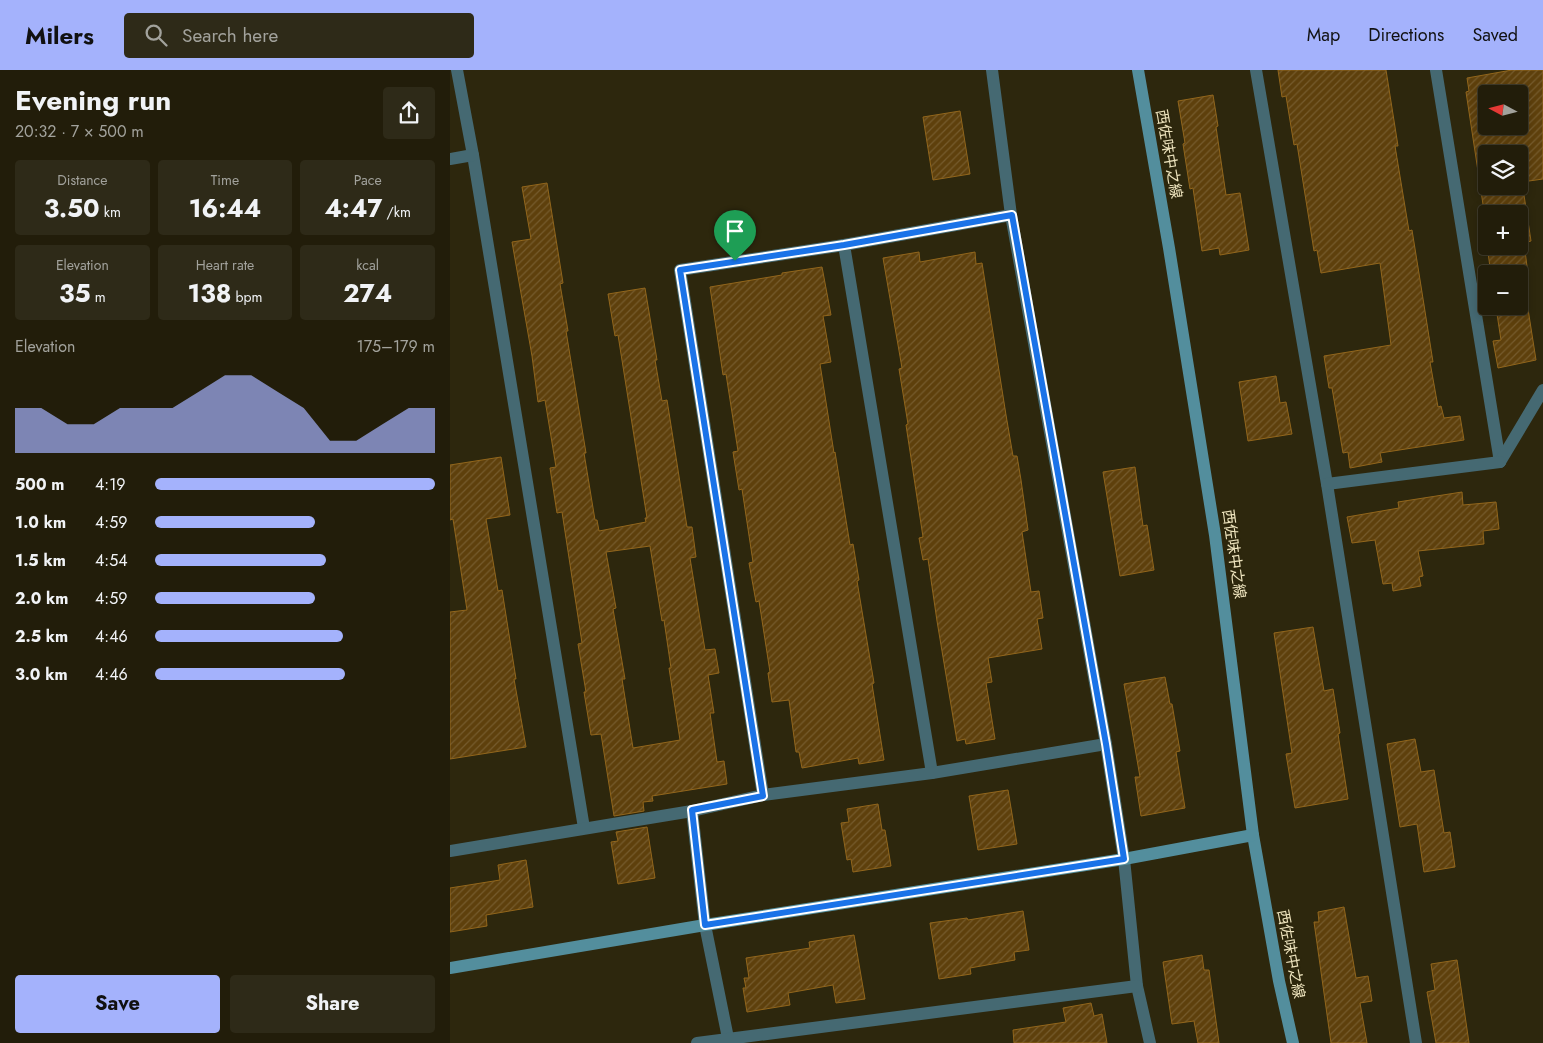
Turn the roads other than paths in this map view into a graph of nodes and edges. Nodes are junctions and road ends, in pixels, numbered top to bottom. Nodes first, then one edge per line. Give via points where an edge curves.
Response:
1 (457, 70) edge
2 (992, 70) edge
3 (1138, 70) edge
4 (1256, 70) edge
5 (1436, 70) edge
6 (473, 154) junction
7 (450, 158) edge
8 (1012, 215) junction
9 (844, 245) junction
10 (1543, 390) edge
11 (1500, 462) junction
12 (1327, 484) junction
13 (1106, 744) junction
14 (932, 773) junction
15 (763, 796) junction
16 (692, 810) junction
17 (584, 828) junction
18 (1253, 835) junction
19 (450, 851) edge
20 (1124, 859) junction
21 (705, 925) junction
22 (450, 968) edge
23 (1137, 986) junction
24 (729, 1040) edge
25 (697, 1043) edge
26 (1150, 1043) edge
27 (1292, 1043) edge
28 (1416, 1043) edge

1 - 6 street
2 - 8 street
3 - 18 main road, 西佐味中之線 via 1215,535
4 - 12 street
5 - 11 street
6 - 7 street
6 - 17 street
8 - 9 street
8 - 13 street
9 - 14 street
9 - 15 street via 680,270
10 - 11 street
11 - 12 street
12 - 28 street
13 - 14 street
13 - 20 street
14 - 15 street
15 - 16 street
16 - 17 street
16 - 21 street
17 - 19 street
18 - 20 main road
18 - 27 main road, 西佐味中之線
20 - 21 main road
20 - 23 street
21 - 22 main road
21 - 24 street
23 - 24 street
23 - 26 street
24 - 25 street

